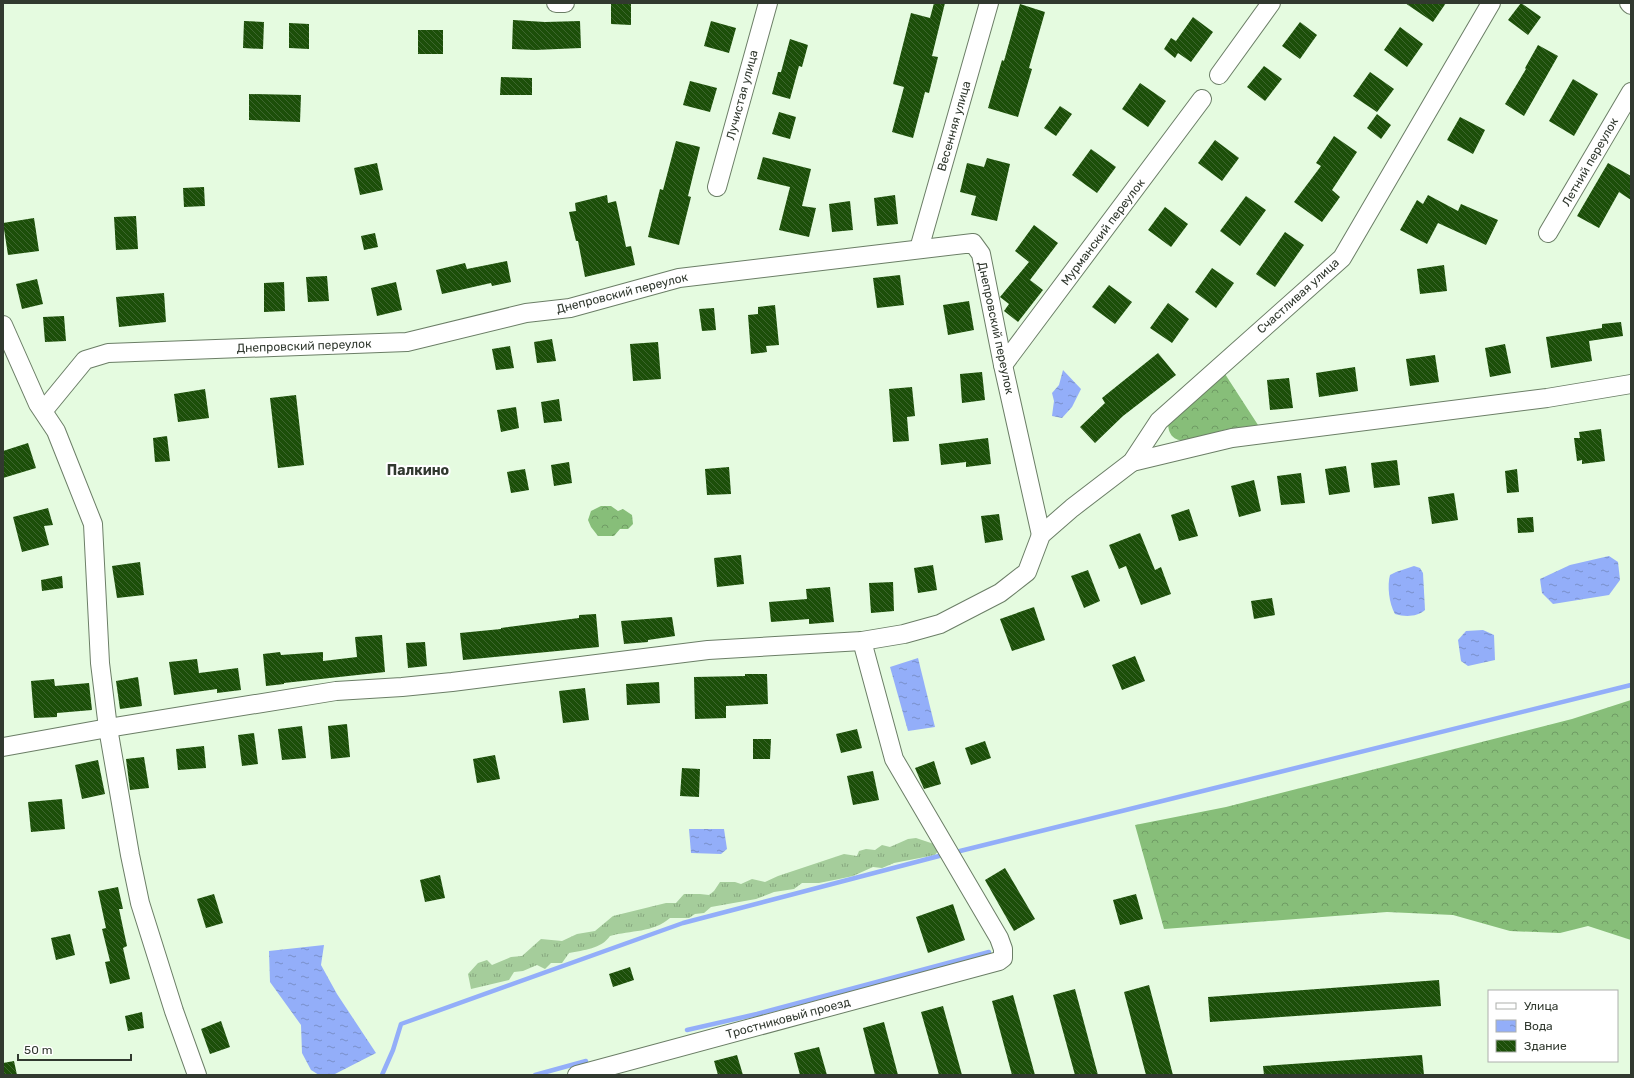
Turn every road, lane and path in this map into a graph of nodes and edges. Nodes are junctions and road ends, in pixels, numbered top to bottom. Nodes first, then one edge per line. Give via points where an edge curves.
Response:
1 (556, 3) edge
2 (565, 3) edge
3 (768, 3) edge
4 (989, 3) edge
5 (1271, 3) edge
6 (1491, 3) edge
7 (1219, 75) dead end
8 (1631, 92) edge
9 (1202, 99) dead end
10 (717, 187) dead end
11 (1548, 233) dead end
12 (919, 249) junction
13 (3, 325) edge
14 (1003, 365) junction
15 (1631, 384) edge
16 (44, 410) junction
17 (1132, 462) junction
18 (1041, 536) junction
19 (862, 641) junction
20 (108, 728) junction
21 (3, 747) edge
22 (197, 1075) edge
23 (577, 1075) edge

1 - 2 street
3 - 10 street, Лучистая улица
4 - 12 street, Весенняя улица
5 - 7 street
6 - 17 street, Счастливая улица via 1342,258 1159,421
8 - 11 street, Летний переулок
9 - 14 street, Мурманский переулок
12 - 14 street, Днепровский переулок via 973,243 981,254
12 - 16 street, Днепровский переулок via 679,278 570,308 526,313 407,342 108,353 85,360
13 - 16 street via 38,404
14 - 18 street, Днепровский переулок
15 - 17 street via 1547,398 1232,438
16 - 20 street via 56,430 93,524 100,663
17 - 18 street, Счастливая улица via 1072,508
18 - 19 street via 1027,572 1000,593 940,624 904,634
19 - 20 street via 708,650 452,682 336,691
19 - 23 street, Тростниковый проезд via 894,759 999,938 1003,958
20 - 21 street
20 - 22 street via 140,903

